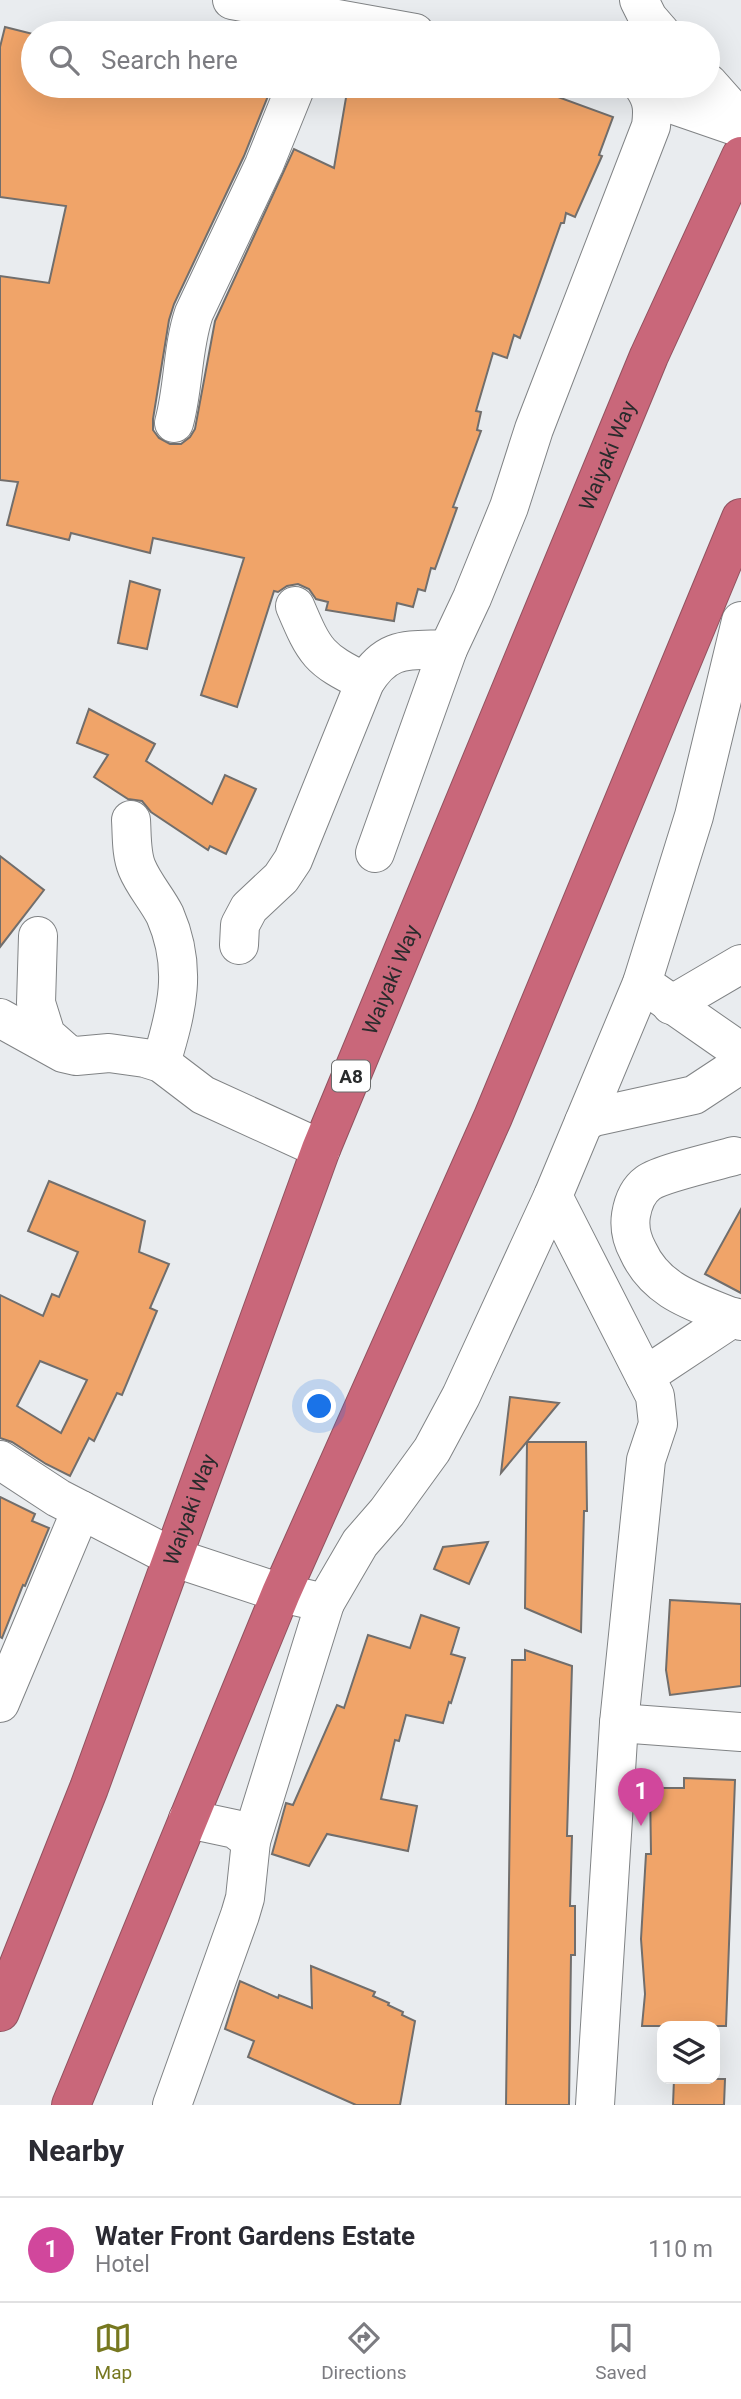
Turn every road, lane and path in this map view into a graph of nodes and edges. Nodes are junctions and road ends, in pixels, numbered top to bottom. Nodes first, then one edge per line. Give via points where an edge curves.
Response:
1 (232, 0) edge
2 (304, 21) edge
3 (720, 96) edge
4 (291, 98) edge
5 (649, 98) edge
6 (665, 98) edge
7 (741, 120) edge
8 (741, 128) edge
9 (741, 156) edge
10 (174, 423) dead end
11 (741, 518) edge
12 (295, 606) dead end
13 (741, 621) edge
14 (448, 649) junction
15 (365, 682) junction
16 (131, 820) dead end
17 (375, 853) dead end
18 (38, 936) dead end
19 (239, 945) dead end
20 (741, 964) edge
21 (656, 994) junction
22 (0, 1018) edge
23 (741, 1052) edge
24 (67, 1054) junction
25 (161, 1063) junction
26 (741, 1064) edge
27 (584, 1122) junction
28 (321, 1149) junction
29 (734, 1156) dead end
30 (553, 1196) junction
31 (737, 1319) edge
32 (645, 1376) junction
33 (0, 1460) edge
34 (80, 1510) junction
35 (172, 1557) junction
36 (281, 1592) junction
37 (325, 1603) junction
38 (0, 1703) edge
39 (619, 1723) junction
40 (741, 1732) edge
41 (188, 1818) junction
42 (251, 1841) junction
43 (0, 2012) edge
44 (71, 2105) edge
45 (172, 2105) edge
46 (595, 2105) edge

1 - 2 street
3 - 7 street
4 - 10 street via 194,313
5 - 14 street via 651,126 534,429 509,507
6 - 8 street
9 - 28 highway, Waiyaki Way / A8 via 649,356
11 - 36 highway via 493,1117
12 - 15 street via 320,656
13 - 21 street
14 - 15 street via 402,651 385,657
14 - 17 street
15 - 19 street via 293,860 249,908 240,925
16 - 25 street via 136,866 164,914 177,951 179,991
18 - 24 street via 36,1003 46,1035
20 - 21 street
21 - 23 street
21 - 27 street
22 - 24 street
24 - 25 street via 108,1053
25 - 28 street via 203,1095
26 - 27 street via 694,1095
27 - 30 street
28 - 35 highway, Waiyaki Way / A8
29 - 31 street via 649,1182 638,1192 630,1222 633,1240 656,1280
30 - 32 street
30 - 37 street via 432,1450 360,1543
31 - 32 street
32 - 39 street via 655,1396 658,1424 646,1460
33 - 34 street
34 - 35 street
34 - 38 street
35 - 36 street
35 - 43 highway, Waiyaki Way / A8 via 89,1788
36 - 37 street
36 - 41 highway
37 - 42 street
39 - 40 street
39 - 46 street
41 - 42 street via 235,1829
41 - 44 highway
42 - 45 street via 240,1915

